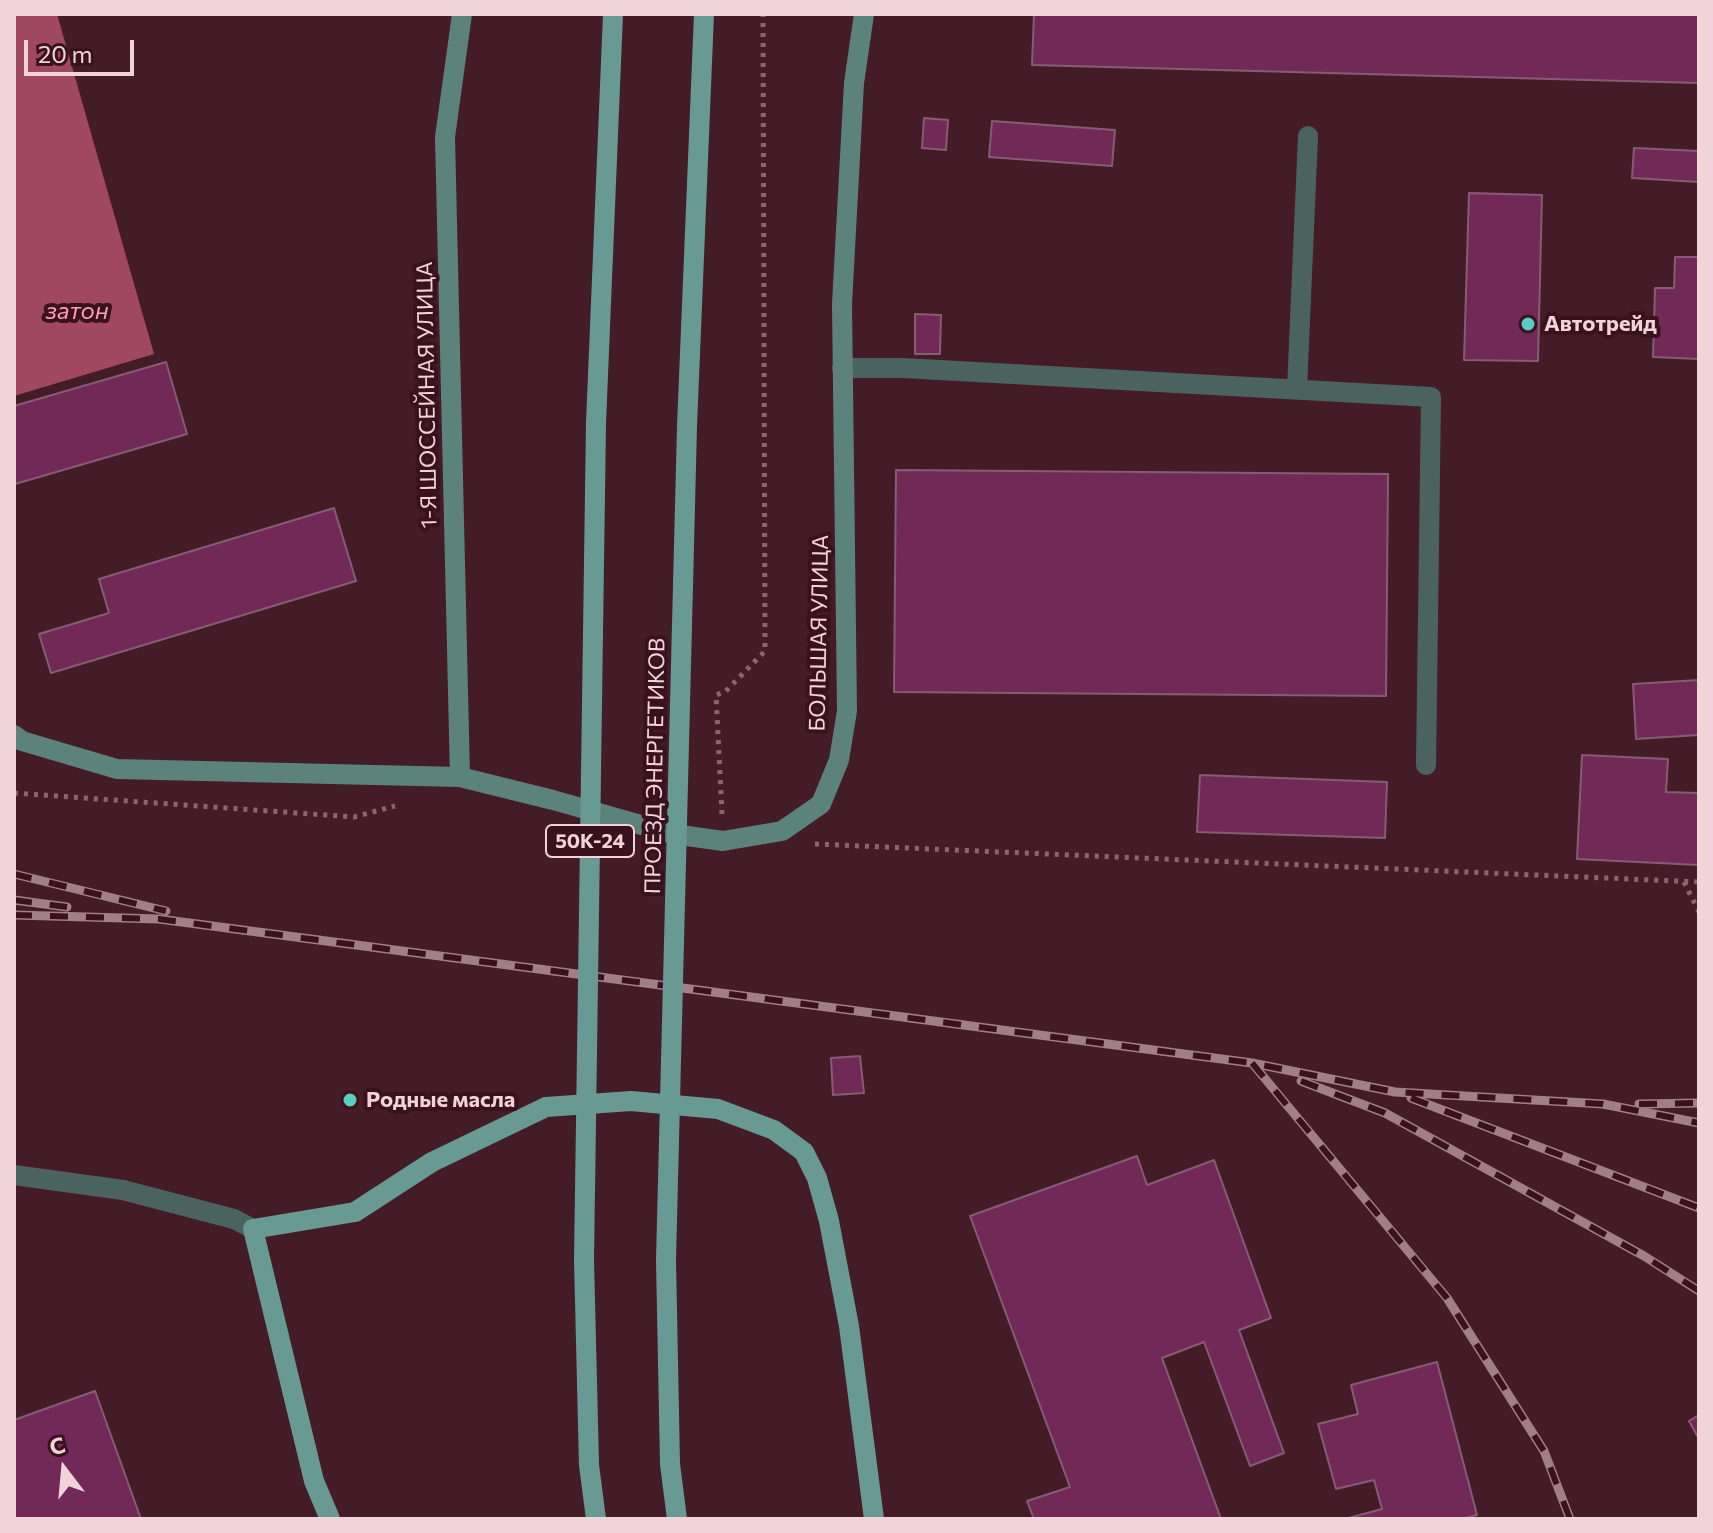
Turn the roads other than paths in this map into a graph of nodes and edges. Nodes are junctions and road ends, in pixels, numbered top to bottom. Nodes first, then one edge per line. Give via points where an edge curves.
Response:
1 (462, 14) edge
2 (613, 14) edge
3 (704, 14) edge
4 (864, 14) edge
5 (1308, 136) dead end
6 (842, 368) junction
7 (1297, 389) junction
8 (14, 735) edge
9 (1426, 765) dead end
10 (460, 777) junction
11 (14, 1175) edge
12 (253, 1229) junction
13 (330, 1519) edge
14 (596, 1519) edge
15 (677, 1519) edge
16 (874, 1519) edge

1 - 10 main road, 1-Я ШОССЕЙНАЯ УЛИЦА via 445,137
2 - 14 main road, 50К-24, bridge via 596,423 584,1260 589,1465
3 - 15 main road, ПРОЕЗД ЭНЕРГЕТИКОВ, bridge via 687,426 666,1260 670,1464
4 - 6 main road, БОЛЬШАЯ УЛИЦА via 854,83
5 - 7 street
6 - 7 street
6 - 10 main road, БОЛЬШАЯ УЛИЦА via 847,711 839,760 821,804 782,831 723,841 673,834
7 - 9 street via 1431,397
8 - 10 main road, БОЛЬШАЯ УЛИЦА via 117,769
11 - 12 street via 123,1190 234,1219
12 - 13 main road via 314,1481
12 - 16 main road via 355,1212 432,1162 546,1107 631,1101 718,1109 774,1130 804,1152 829,1221 849,1326

